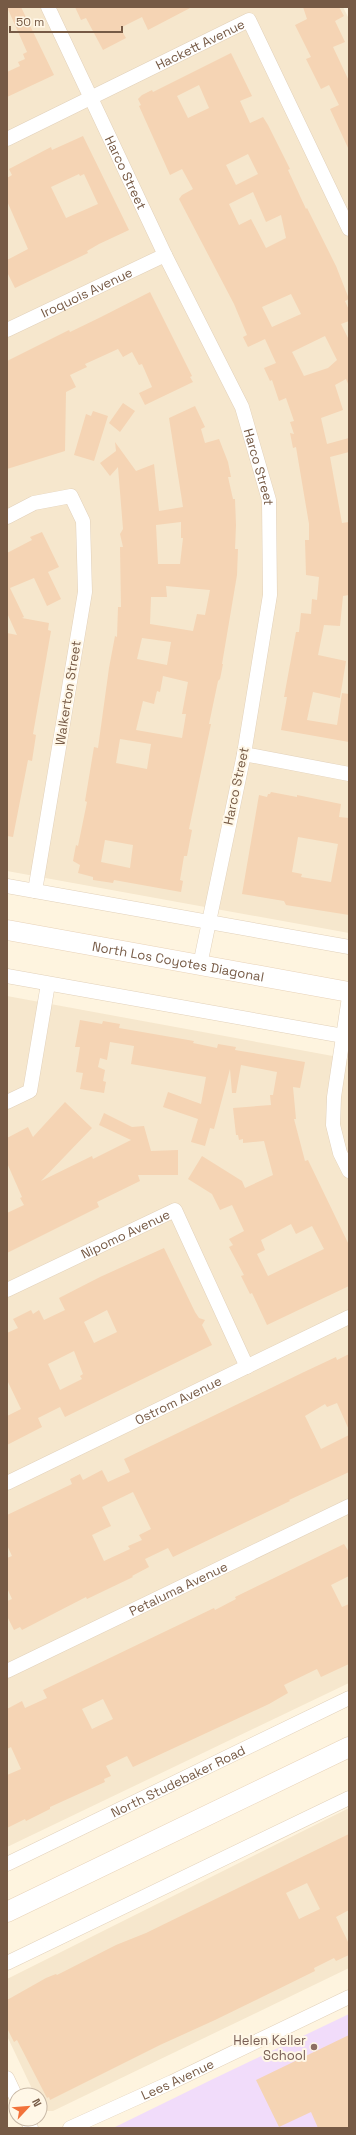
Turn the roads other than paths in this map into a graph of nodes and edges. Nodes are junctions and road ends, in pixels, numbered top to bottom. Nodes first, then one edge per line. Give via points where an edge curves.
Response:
1 (48, 7) edge
2 (93, 98) junction
3 (7, 139) edge
4 (349, 229) edge
5 (165, 254) junction
6 (7, 330) edge
7 (7, 517) edge
8 (244, 754) junction
9 (349, 774) edge
10 (7, 886) edge
11 (35, 891) junction
12 (208, 921) junction
13 (7, 930) edge
14 (349, 947) edge
15 (200, 965) junction
16 (7, 976) edge
17 (48, 984) junction
18 (349, 992) edge
19 (349, 997) edge
20 (346, 1037) edge
21 (7, 1102) edge
22 (349, 1171) edge
23 (7, 1290) edge
24 (349, 1317) edge
25 (247, 1367) junction
26 (7, 1483) edge
27 (349, 1506) edge
28 (7, 1671) edge
29 (349, 1698) edge
30 (349, 1747) edge
31 (349, 1798) edge
32 (7, 1864) edge
33 (7, 1912) edge
34 (7, 1964) edge
35 (349, 1997) edge
36 (7, 2078) edge
37 (12, 2087) edge
38 (70, 2128) edge

1 - 2 street, Harco Street
2 - 3 street, Hackett Avenue
2 - 4 street, Hackett Avenue via 249,20
2 - 5 street, Harco Street
5 - 6 street, Iroquois Avenue
5 - 8 street, Harco Street via 242,407 269,500 270,595
7 - 11 street, Walkerton Street via 34,503 71,496 82,521 85,592
8 - 9 street
8 - 12 street, Harco Street
10 - 11 street
11 - 12 street
12 - 14 street
12 - 15 street, Harco Street
13 - 15 main road, North Los Coyotes Diagonal
15 - 18 main road, North Los Coyotes Diagonal
16 - 17 street
17 - 20 street
17 - 21 street via 30,1091
19 - 20 street
20 - 22 street via 334,1097 333,1125 340,1154
23 - 25 street, Nipomo Avenue via 175,1210
24 - 25 street, Ostrom Avenue
25 - 26 street, Ostrom Avenue
27 - 28 street, Petaluma Avenue
29 - 32 street, North Studebaker Road
30 - 33 main road
31 - 34 street
35 - 38 street, Lees Avenue
36 - 37 street

